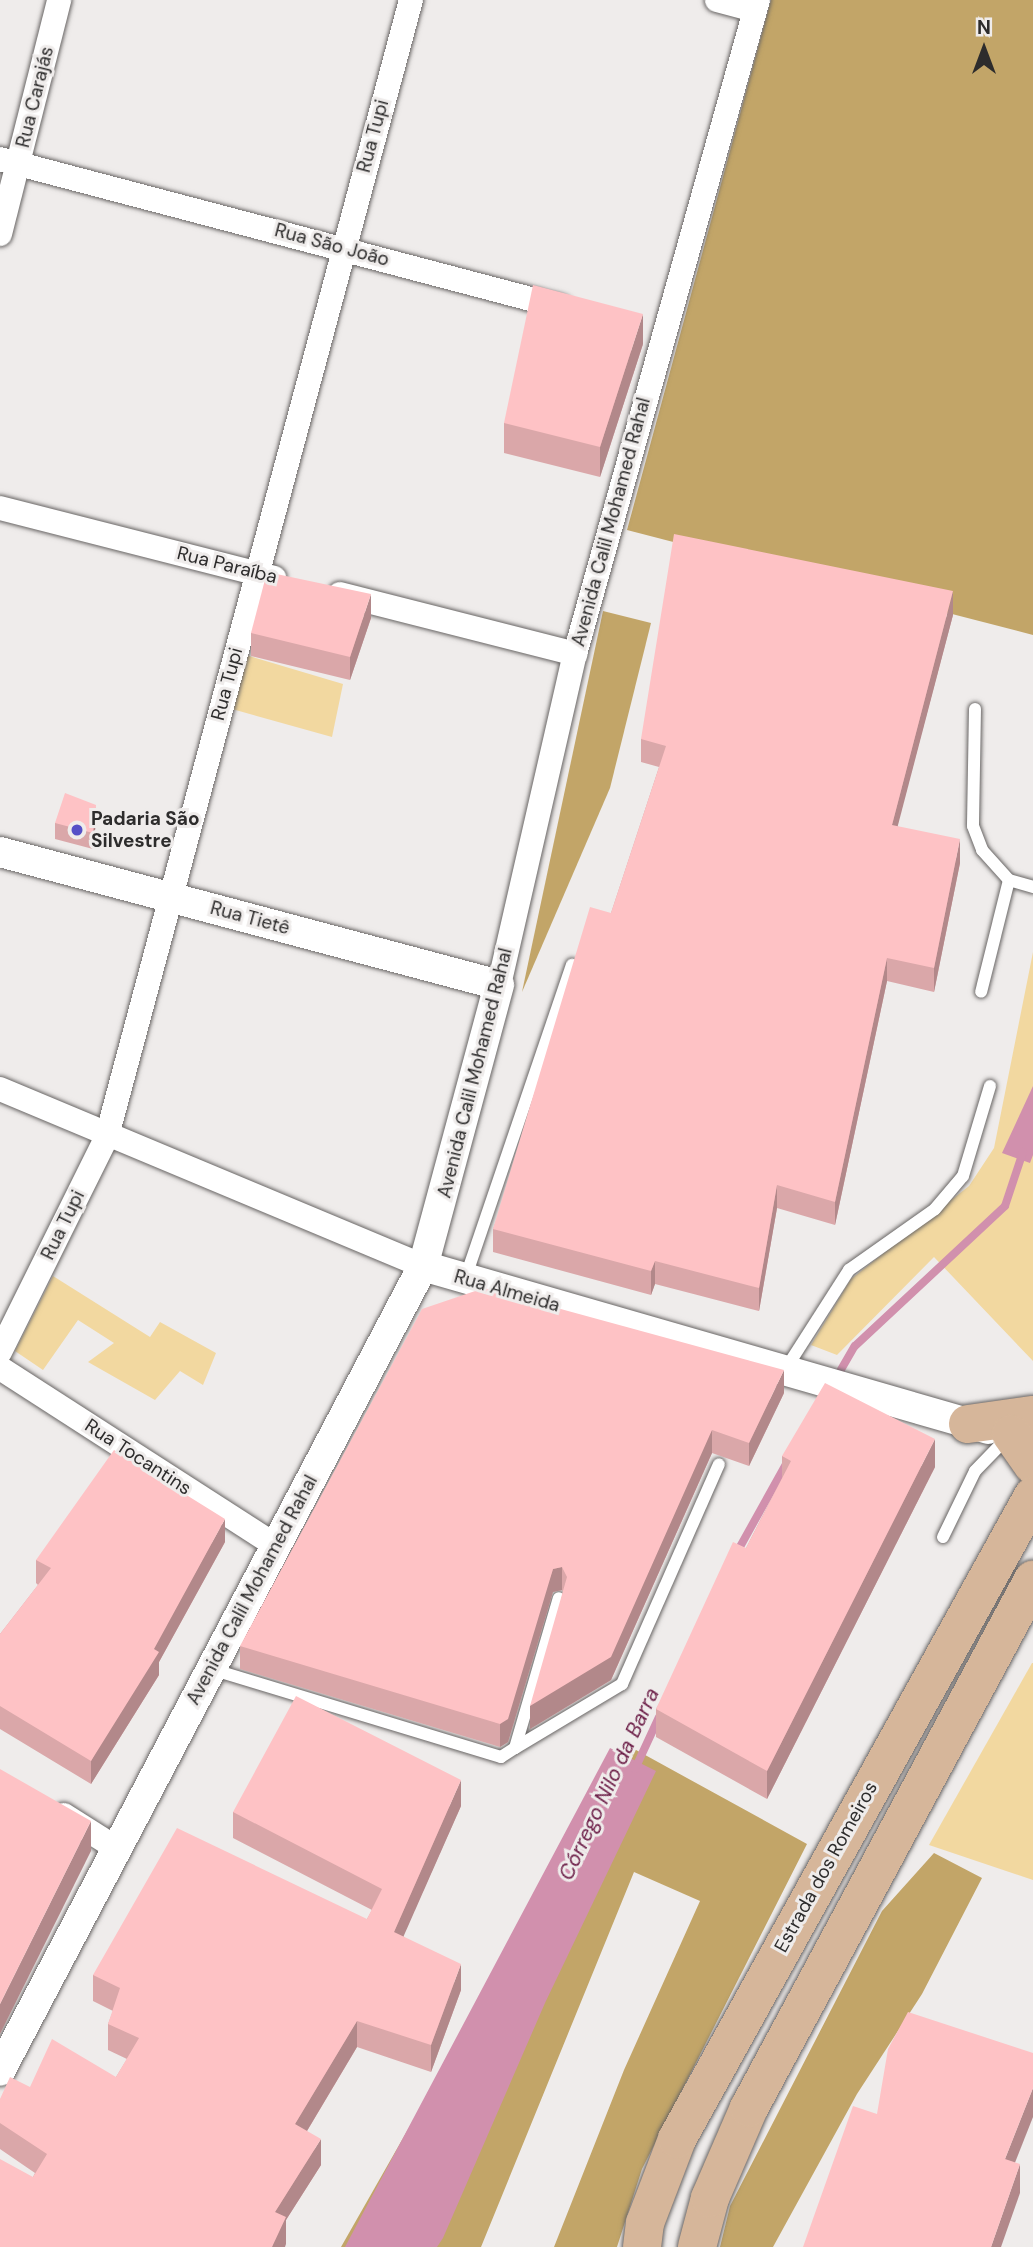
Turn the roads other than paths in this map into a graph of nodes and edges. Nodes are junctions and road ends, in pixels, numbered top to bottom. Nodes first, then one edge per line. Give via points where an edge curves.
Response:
1 (59, 0) edge
2 (411, 0) edge
3 (717, 0) edge
4 (756, 5) edge
5 (9, 162) edge
6 (0, 234) edge
7 (343, 248) junction
8 (583, 312) edge
9 (636, 327) edge
10 (663, 334) junction
11 (0, 508) edge
12 (258, 573) junction
13 (575, 654) junction
14 (975, 709) dead end
15 (0, 852) edge
16 (1009, 880) junction
17 (1033, 887) edge
18 (169, 897) junction
19 (572, 965) edge
20 (499, 985) junction
21 (981, 992) dead end
22 (990, 1086) dead end
23 (0, 1089) edge
24 (107, 1136) junction
25 (424, 1266) junction
26 (465, 1279) junction
27 (0, 1352) edge
28 (0, 1368) edge
29 (785, 1370) junction
30 (968, 1424) joint
31 (1026, 1429) edge
32 (719, 1464) dead end
33 (1033, 1465) edge
34 (1033, 1496) edge
35 (943, 1537) dead end
36 (276, 1546) junction
37 (1033, 1580) edge
38 (559, 1598) edge
39 (211, 1669) junction
40 (515, 1748) junction
41 (47, 1803) edge
42 (116, 1848) junction
43 (0, 2071) edge
44 (642, 2247) edge
45 (697, 2247) edge

1 - 5 street, Rua Carajás
2 - 7 street, Rua Tupi
3 - 4 street
4 - 10 street, Avenida Calil Mohamed Rahal
5 - 6 street, Rua Carajás
5 - 7 street, Rua São João
7 - 8 street, Rua São João
7 - 12 street, Rua Tupi
9 - 10 street
10 - 13 street, Avenida Calil Mohamed Rahal
11 - 12 street, Rua Paraíba
12 - 13 street, Rua Paraíba
12 - 18 street, Rua Tupi
13 - 20 street, Avenida Calil Mohamed Rahal
14 - 16 lane via 973,826 982,850
15 - 18 street, Rua Tietê
16 - 17 lane
16 - 21 lane
18 - 20 street, Rua Tietê
18 - 24 street, Rua Tupi
19 - 26 lane
20 - 25 street, Avenida Calil Mohamed Rahal
22 - 29 lane via 963,1176 935,1209 849,1270
23 - 24 street, Rua Almeida
24 - 25 street, Rua Almeida
24 - 27 street, Rua Tupi
25 - 26 street, Rua Almeida
25 - 36 street, Avenida Calil Mohamed Rahal
26 - 29 street, Rua Almeida
28 - 36 street, Rua Tocantins
29 - 30 street, Rua Almeida
30 - 31 main road
31 - 33 main road
31 - 35 lane via 975,1471
32 - 40 lane via 622,1684
34 - 44 main road, Estrada dos Romeiros via 677,2139 645,2223
36 - 39 street, Avenida Calil Mohamed Rahal
37 - 45 main road via 749,2108 710,2198
38 - 40 lane
39 - 40 lane via 501,1757
39 - 42 street, Avenida Calil Mohamed Rahal
41 - 42 street
42 - 43 street, Avenida Calil Mohamed Rahal

